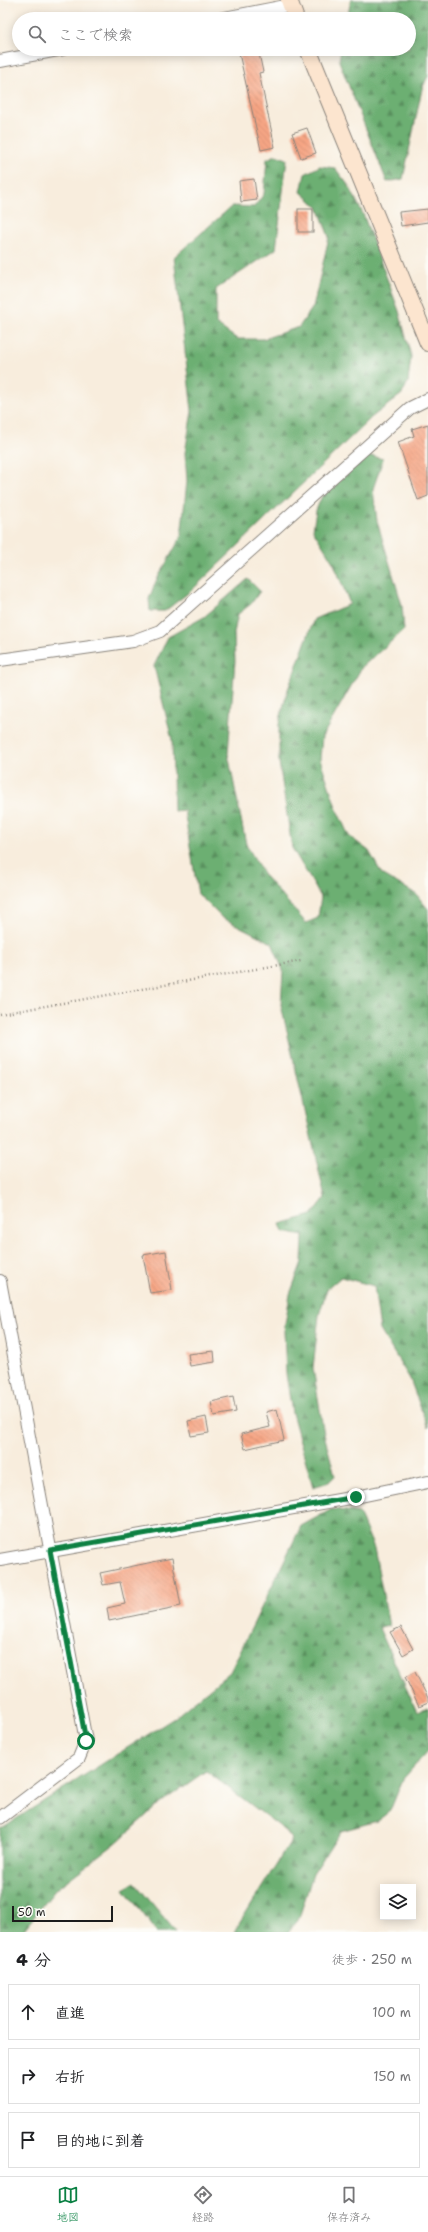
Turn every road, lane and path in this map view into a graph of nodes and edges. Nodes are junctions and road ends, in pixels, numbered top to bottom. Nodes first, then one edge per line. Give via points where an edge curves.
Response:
1 (292, 8) edge
2 (265, 12) edge
3 (26, 56) edge
4 (311, 56) edge
5 (0, 61) edge
6 (428, 343) edge
7 (428, 399) edge
8 (0, 660) edge
9 (301, 961) dead end
10 (0, 1014) edge
11 (0, 1281) edge
12 (428, 1482) edge
13 (50, 1550) junction
14 (0, 1560) edge
15 (0, 1818) edge

1 - 2 street
3 - 5 street
4 - 6 street
7 - 8 street via 410,408 160,632 133,641
9 - 10 path
11 - 13 street
12 - 13 street via 356,1497
13 - 14 street
13 - 15 street via 86,1741 79,1758

